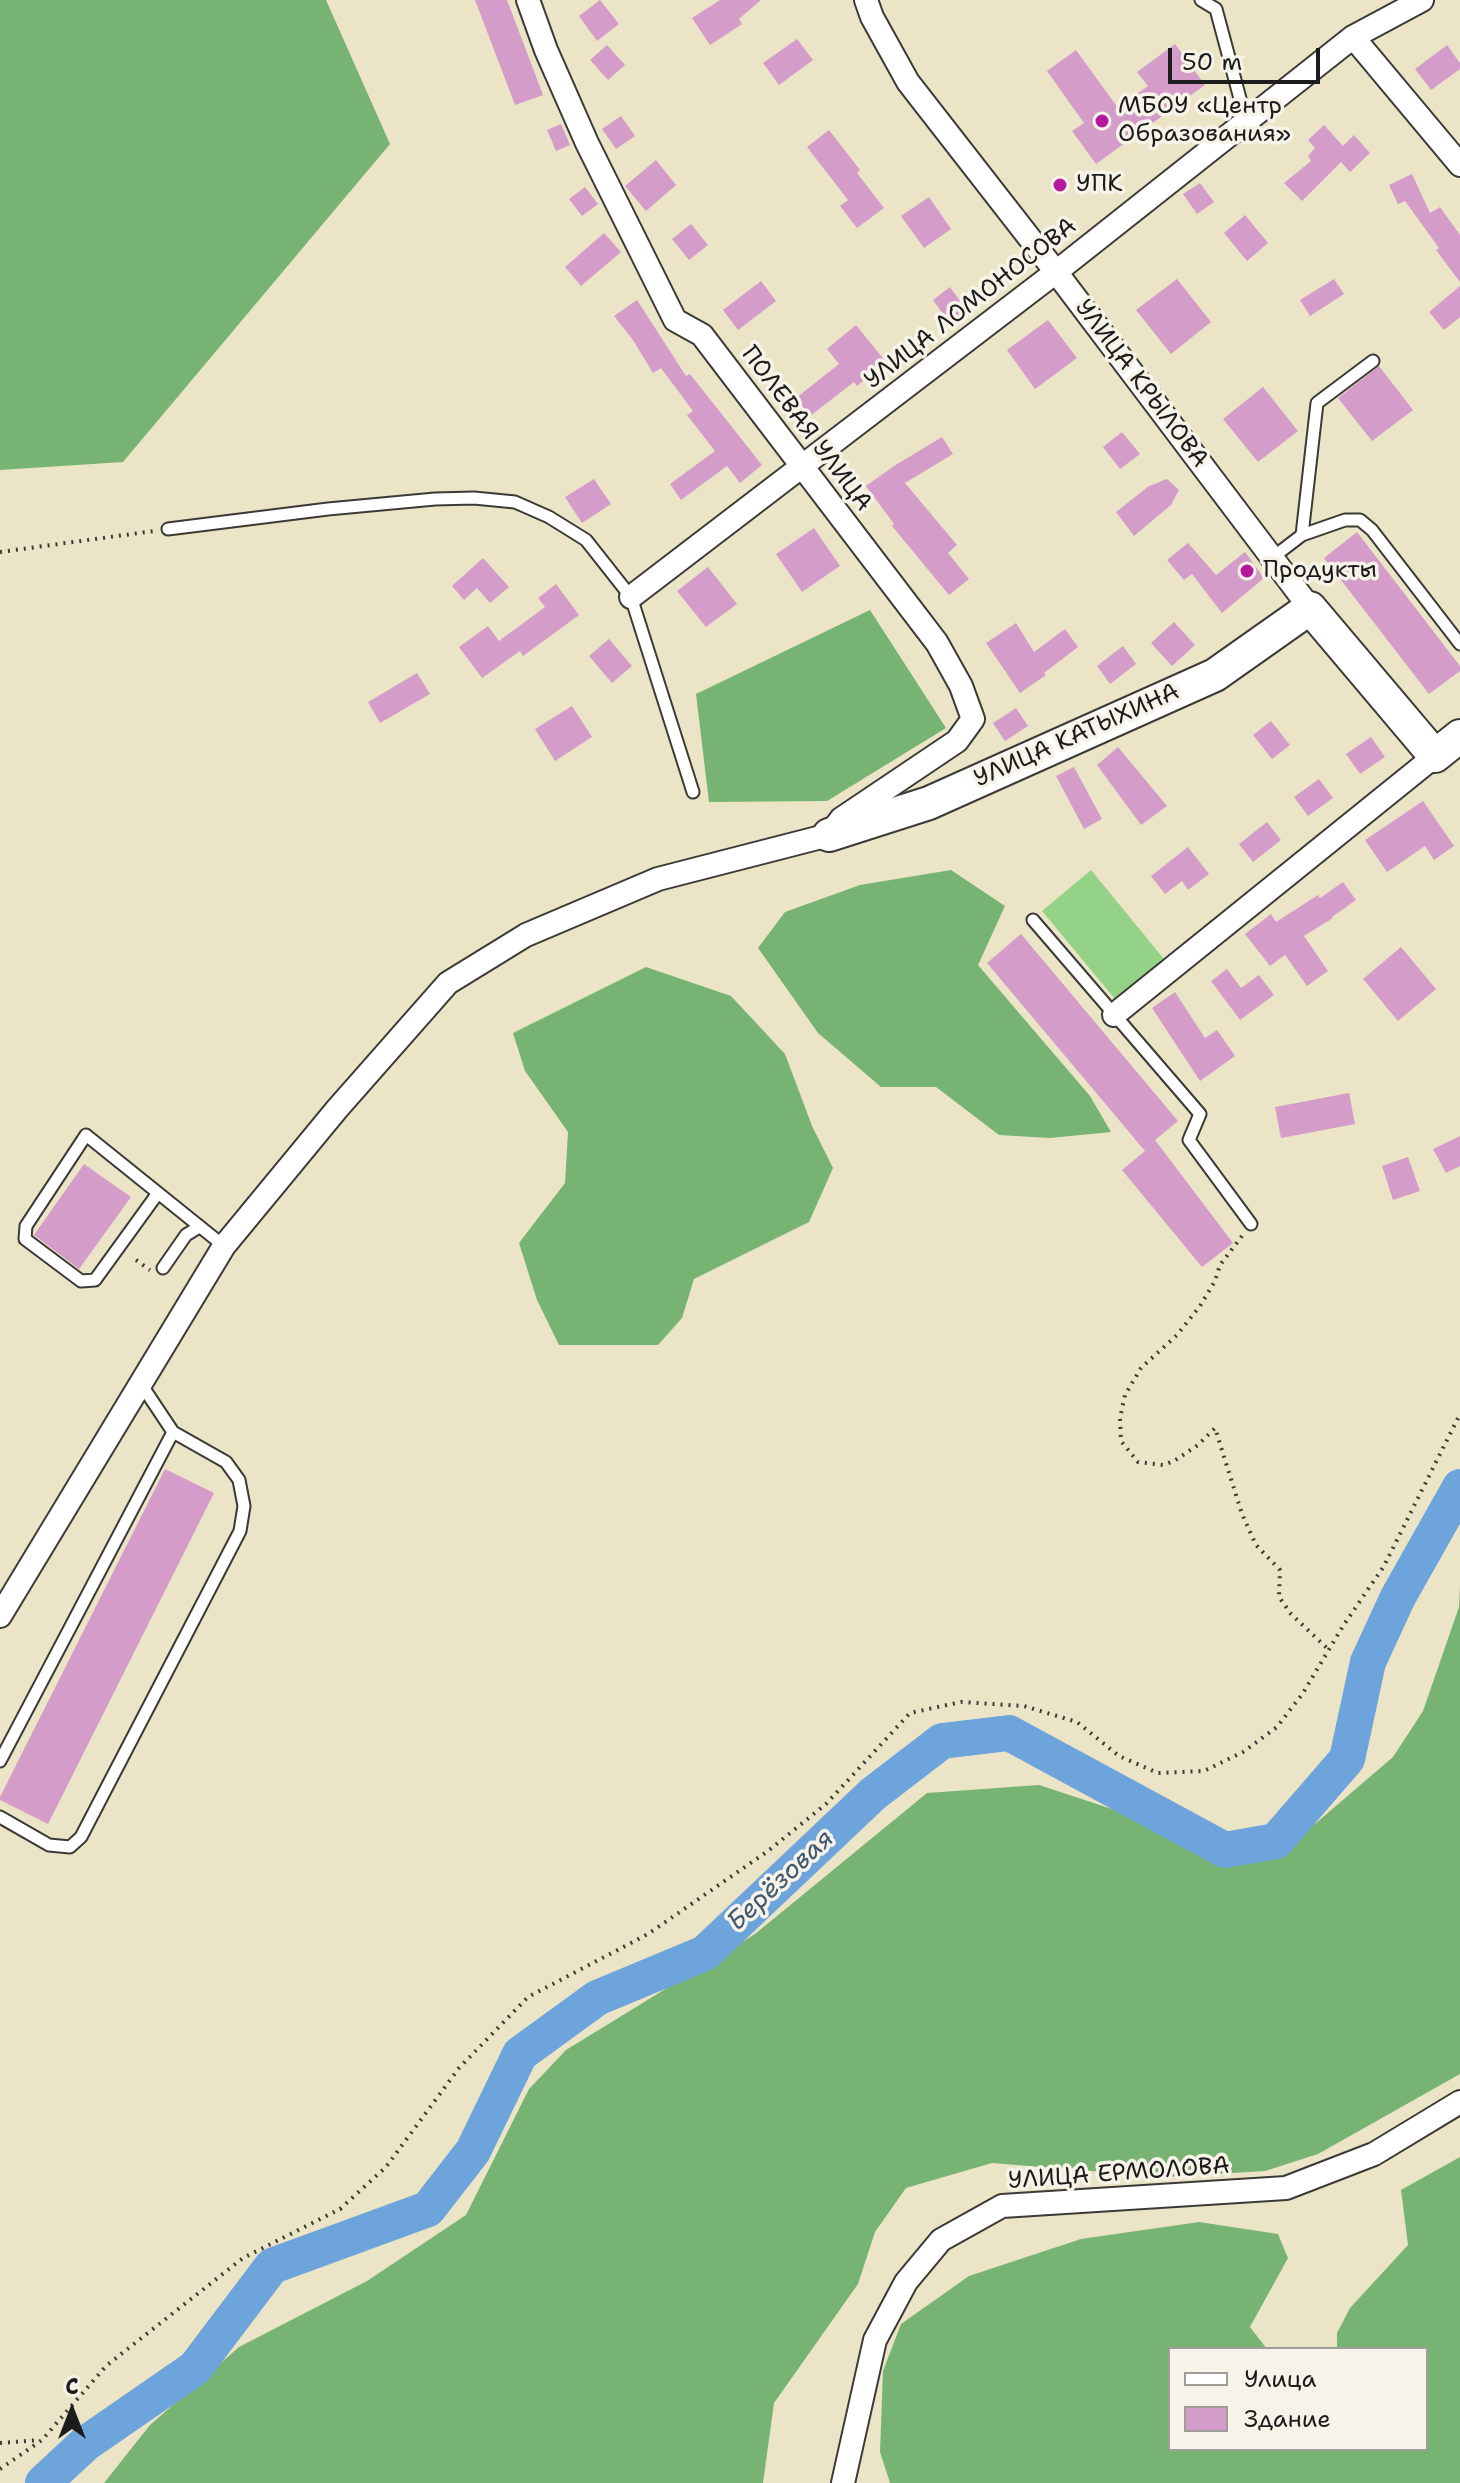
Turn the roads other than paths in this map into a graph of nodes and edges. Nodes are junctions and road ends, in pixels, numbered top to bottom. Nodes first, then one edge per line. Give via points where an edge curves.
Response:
1 (528, 0) edge
2 (866, 0) edge
3 (1201, 0) edge
4 (1422, 0) edge
5 (1353, 37) junction
6 (1246, 121) junction
7 (1460, 165) edge
8 (1056, 272) junction
9 (1373, 361) dead end
10 (803, 467) junction
11 (168, 529) road end
12 (1302, 535) junction
13 (1272, 558) junction
14 (631, 597) junction
15 (1310, 608) junction
16 (1460, 644) edge
17 (1460, 736) edge
18 (1435, 756) junction
19 (693, 792) dead end
20 (829, 835) junction
21 (1033, 920) dead end
22 (1114, 1015) junction
23 (158, 1193) junction
24 (1251, 1224) road end
25 (199, 1227) junction
26 (224, 1246) junction
27 (163, 1268) dead end
28 (141, 1384) junction
29 (173, 1432) junction
30 (0, 1616) edge
31 (0, 1761) edge
32 (0, 1817) edge
33 (1460, 2102) edge
34 (843, 2483) edge

1 - 10 street, ПОЛЕВАЯ УЛИЦА via 587,143 675,320 702,335
2 - 8 street, УЛИЦА КРЫЛОВА via 908,82
3 - 6 lane via 1216,9
4 - 5 street, УЛИЦА ЛОМОНОСОВА
5 - 6 street, УЛИЦА ЛОМОНОСОВА
5 - 7 street
6 - 8 street, УЛИЦА ЛОМОНОСОВА
8 - 10 street, УЛИЦА ЛОМОНОСОВА
8 - 13 street, УЛИЦА КРЫЛОВА
9 - 12 lane via 1317,403
10 - 14 street, УЛИЦА ЛОМОНОСОВА
10 - 20 street, ПОЛЕВАЯ УЛИЦА via 937,643 973,719 957,741 841,819
11 - 14 lane via 435,499 515,502 586,540
12 - 13 lane
12 - 16 lane via 1360,520
13 - 15 street, УЛИЦА КРЫЛОВА
14 - 19 lane
15 - 18 street, УЛИЦА КРЫЛОВА
15 - 20 street, УЛИЦА КАТЫХИНА via 1215,675 929,803
17 - 18 street
18 - 22 street
20 - 26 street via 658,879 526,935 448,983
21 - 22 lane
22 - 24 lane via 1200,1114 1189,1140
23 - 23 lane via 86,1135 26,1226 25,1239 81,1281 95,1280
23 - 25 lane
25 - 26 lane
25 - 27 lane via 186,1235
26 - 28 street
28 - 29 lane
28 - 30 street
29 - 31 lane
29 - 32 lane via 226,1462 239,1480 244,1506 240,1531 81,1837 70,1847 49,1845
33 - 34 street, УЛИЦА ЕРМОЛОВА via 1374,2154 1286,2188 1002,2206 941,2240 906,2282 875,2340

